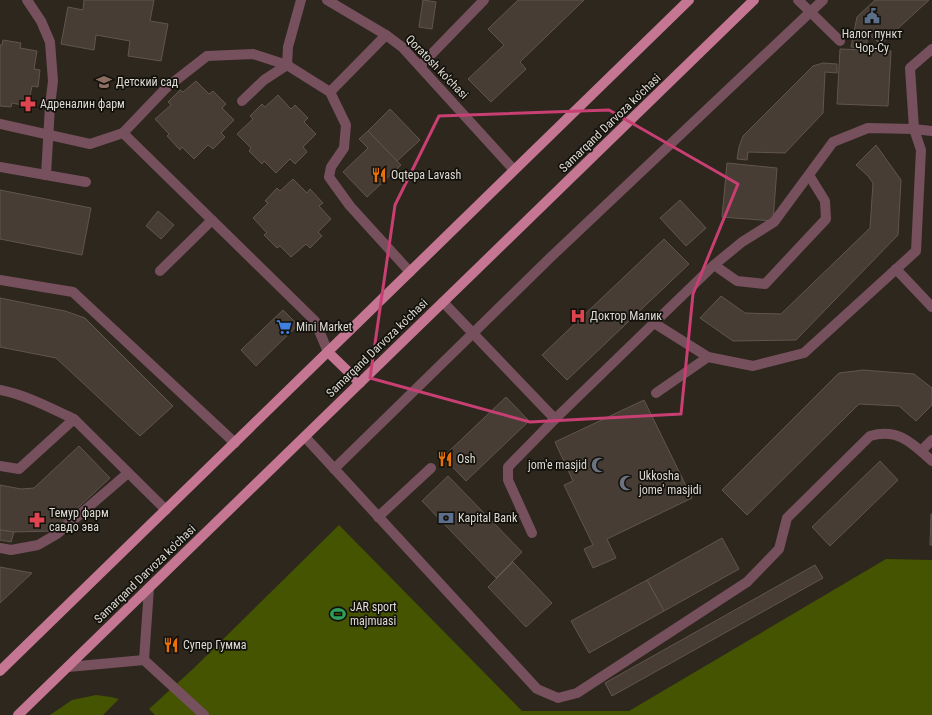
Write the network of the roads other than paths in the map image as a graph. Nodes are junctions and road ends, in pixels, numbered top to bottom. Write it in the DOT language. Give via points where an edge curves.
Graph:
graph roads {
  1 [pos="27,0"];
  2 [pos="301,0"];
  3 [pos="327,0"];
  4 [pos="484,0"];
  5 [pos="689,0"];
  6 [pos="754,0"];
  7 [pos="798,0"];
  8 [pos="823,0"];
  9 [pos="811,12"];
  10 [pos="386,35"];
  11 [pos="840,41"];
  12 [pos="932,49"];
  13 [pos="287,65"];
  14 [pos="420,66"];
  15 [pos="330,92"];
  16 [pos="242,101"];
  17 [pos="0,124"];
  18 [pos="914,129"];
  19 [pos="932,132"];
  20 [pos="123,133"];
  21 [pos="49,135"];
  22 [pos="0,167"];
  23 [pos="514,170"];
  24 [pos="46,175"];
  25 [pos="809,175"];
  26 [pos="86,182"];
  27 [pos="212,220"];
  28 [pos="714,264"];
  29 [pos="896,269"];
  30 [pos="160,270"];
  31 [pos="410,272"];
  32 [pos="0,280"];
  33 [pos="444,302"];
  34 [pos="932,308"];
  35 [pos="654,323"];
  36 [pos="474,333"];
  37 [pos="328,352"];
  38 [pos="708,357"];
  39 [pos="360,383"];
  40 [pos="0,390"];
  41 [pos="656,393"];
  42 [pos="74,419"];
  43 [pos="555,419"];
  44 [pos="305,437"];
  45 [pos="932,440"];
  46 [pos="235,443"];
  47 [pos="921,451"];
  48 [pos="932,460"];
  49 [pos="0,466"];
  50 [pos="334,468"];
  51 [pos="431,468"];
  52 [pos="128,473"];
  53 [pos="166,510"];
  54 [pos="378,517"];
  55 [pos="532,533"];
  56 [pos="0,548"];
  57 [pos="149,588"];
  58 [pos="144,660"];
  59 [pos="68,667"];
  60 [pos="0,671"];
  61 [pos="18,715"];
  62 [pos="204,715"];
  1 -- 21 [label="street" via="41,21 50,42 53,81"];
  2 -- 13 [label="street" via="288,48"];
  3 -- 10 [label="street, Qoratosh ko'chasi"];
  4 -- 14 [label="street"];
  5 -- 23 [label="main road"];
  6 -- 33 [label="main road, Samarqand Darvoza ko'chasi"];
  7 -- 9 [label="street"];
  8 -- 9 [label="street"];
  9 -- 11 [label="street"];
  9 -- 36 [label="street"];
  10 -- 14 [label="street, Qoratosh ko'chasi"];
  10 -- 15 [label="street"];
  12 -- 18 [label="street" via="910,68"];
  13 -- 15 [label="street"];
  13 -- 16 [label="street" via="264,80"];
  13 -- 20 [label="street" via="253,54 207,56 166,88"];
  14 -- 23 [label="street, Qoratosh ko'chasi"];
  15 -- 31 [label="street" via="346,124 344,148 331,167 329,176 350,206"];
  17 -- 21 [label="street"];
  18 -- 19 [label="street"];
  18 -- 25 [label="street" via="868,128 833,142"];
  18 -- 29 [label="street" via="921,150 916,251"];
  20 -- 21 [label="street" via="90,144"];
  20 -- 27 [label="street"];
  21 -- 24 [label="street"];
  22 -- 24 [label="street"];
  23 -- 31 [label="main road"];
  24 -- 26 [label="street"];
  25 -- 28 [label="street" via="774,222"];
  25 -- 28 [label="street" via="826,201 826,219 765,284 737,281"];
  27 -- 30 [label="street"];
  27 -- 37 [label="street" via="315,321"];
  28 -- 35 [label="street"];
  29 -- 34 [label="street"];
  29 -- 38 [label="street" via="804,353 752,366"];
  31 -- 37 [label="main road"];
  32 -- 46 [label="street" via="72,292"];
  33 -- 36 [label="street"];
  33 -- 39 [label="main road, Samarqand Darvoza ko'chasi"];
  35 -- 38 [label="street"];
  35 -- 43 [label="street"];
  36 -- 43 [label="street"];
  36 -- 50 [label="street"];
  37 -- 39 [label="main road"];
  37 -- 46 [label="main road"];
  38 -- 41 [label="street"];
  39 -- 44 [label="main road, Samarqand Darvoza ko'chasi"];
  40 -- 42 [label="street"];
  42 -- 49 [label="street" via="19,469"];
  42 -- 52 [label="street"];
  43 -- 55 [label="street" via="508,467 508,480"];
  44 -- 50 [label="street"];
  44 -- 57 [label="main road, Samarqand Darvoza ko'chasi"];
  45 -- 47 [label="street"];
  46 -- 53 [label="main road"];
  47 -- 48 [label="street"];
  47 -- 54 [label="street" via="905,438 880,433 870,436 787,518 779,549 747,582 577,693 558,698 537,689"];
  50 -- 54 [label="street"];
  51 -- 54 [label="street"];
  52 -- 53 [label="street"];
  52 -- 56 [label="street" via="57,534 38,545 11,550"];
  53 -- 60 [label="main road"];
  57 -- 58 [label="street"];
  57 -- 59 [label="main road, Samarqand Darvoza ko'chasi"];
  58 -- 59 [label="street"];
  58 -- 62 [label="street"];
  59 -- 61 [label="main road, Samarqand Darvoza ko'chasi"];
}
